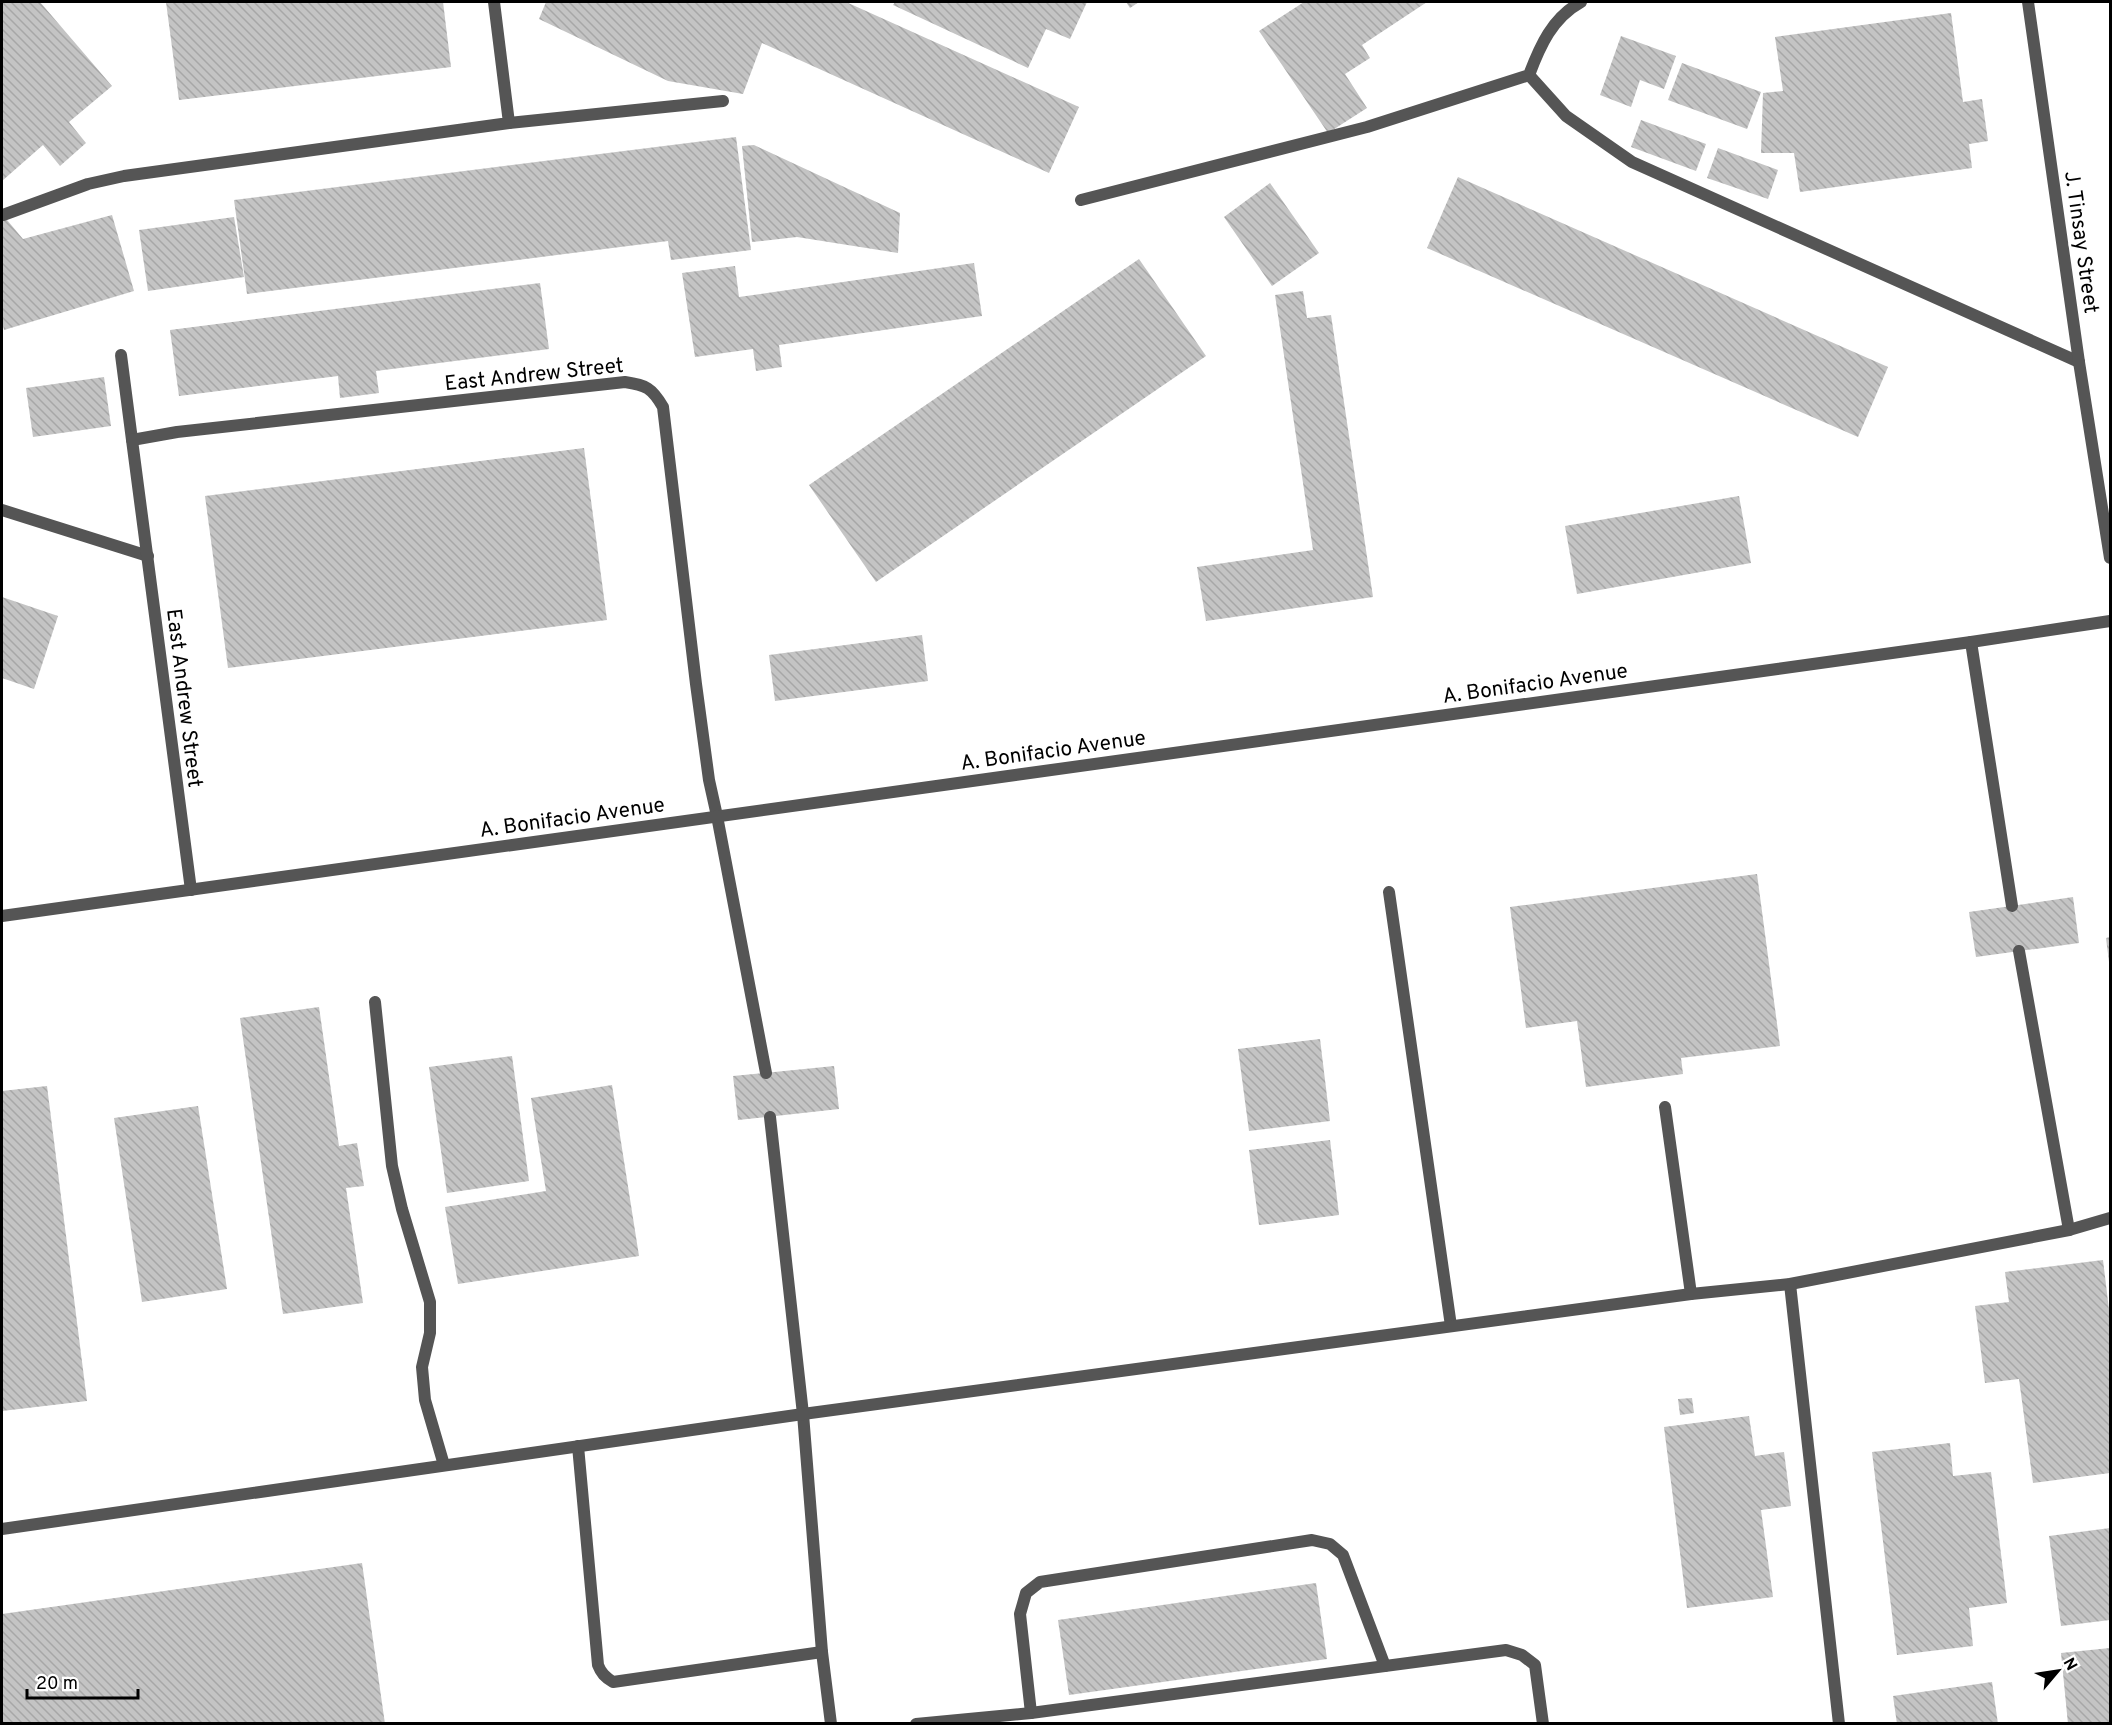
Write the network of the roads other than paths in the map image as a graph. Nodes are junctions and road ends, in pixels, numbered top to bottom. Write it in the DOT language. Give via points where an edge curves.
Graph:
graph roads {
  1 [pos="494,2"];
  2 [pos="1581,2"];
  3 [pos="2028,2"];
  4 [pos="1529,75"];
  5 [pos="723,101"];
  6 [pos="509,123"];
  7 [pos="1082,200"];
  8 [pos="3,215"];
  9 [pos="121,355"];
  10 [pos="2079,362"];
  11 [pos="132,440"];
  12 [pos="2,510"];
  13 [pos="148,556"];
  14 [pos="2110,558"];
  15 [pos="2110,621"];
  16 [pos="1971,642"];
  17 [pos="717,816"];
  18 [pos="191,890"];
  19 [pos="1389,892"];
  20 [pos="2012,906"];
  21 [pos="2,916"];
  22 [pos="2019,951"];
  23 [pos="375,1002"];
  24 [pos="766,1073"];
  25 [pos="1665,1107"];
  26 [pos="771,1117"];
  27 [pos="2110,1218"];
  28 [pos="2069,1230"];
  29 [pos="1790,1284"];
  30 [pos="1691,1294"];
  31 [pos="1451,1326"];
  32 [pos="803,1414"];
  33 [pos="579,1446"];
  34 [pos="444,1466"];
  35 [pos="2,1528"];
  36 [pos="822,1652"];
  37 [pos="1385,1666"];
  38 [pos="1031,1713"];
  39 [pos="831,1724"];
  40 [pos="916,1724"];
  41 [pos="1543,1724"];
  42 [pos="1839,1724"];
  1 -- 6 [label="street"];
  2 -- 4 [label="street" via="1569,8 1543,40"];
  3 -- 10 [label="street, J. Tinsay Street"];
  4 -- 7 [label="street" via="1367,127"];
  4 -- 10 [label="street" via="1566,116 1632,162"];
  5 -- 6 [label="street"];
  6 -- 8 [label="street" via="124,176 88,184"];
  9 -- 11 [label="street, East Andrew Street"];
  10 -- 14 [label="street, J. Tinsay Street"];
  11 -- 13 [label="street, East Andrew Street"];
  11 -- 17 [label="street, East Andrew Street" via="625,382 643,385 663,406 696,684"];
  12 -- 13 [label="street"];
  13 -- 18 [label="street, East Andrew Street"];
  15 -- 16 [label="street, A. Bonifacio Avenue"];
  16 -- 17 [label="street, A. Bonifacio Avenue"];
  16 -- 20 [label="street"];
  17 -- 18 [label="street, A. Bonifacio Avenue"];
  17 -- 24 [label="street, East Andrew Street"];
  18 -- 21 [label="street, A. Bonifacio Avenue"];
  19 -- 31 [label="street"];
  22 -- 28 [label="street"];
  23 -- 34 [label="street" via="392,1166 430,1302 430,1333 422,1367 425,1400"];
  25 -- 30 [label="street"];
  26 -- 32 [label="street"];
  27 -- 28 [label="street"];
  28 -- 29 [label="street"];
  29 -- 30 [label="street"];
  29 -- 42 [label="street"];
  30 -- 31 [label="street"];
  31 -- 32 [label="street"];
  32 -- 33 [label="street"];
  32 -- 36 [label="street"];
  33 -- 34 [label="street"];
  33 -- 36 [label="street" via="598,1665 606,1678 613,1682"];
  34 -- 35 [label="street"];
  36 -- 39 [label="street"];
  37 -- 38 [label="street"];
  37 -- 38 [label="street" via="1343,1555 1330,1544 1312,1540 1040,1582 1026,1593 1020,1614"];
  37 -- 41 [label="street" via="1506,1650 1522,1655 1535,1665"];
  38 -- 40 [label="street"];
}
